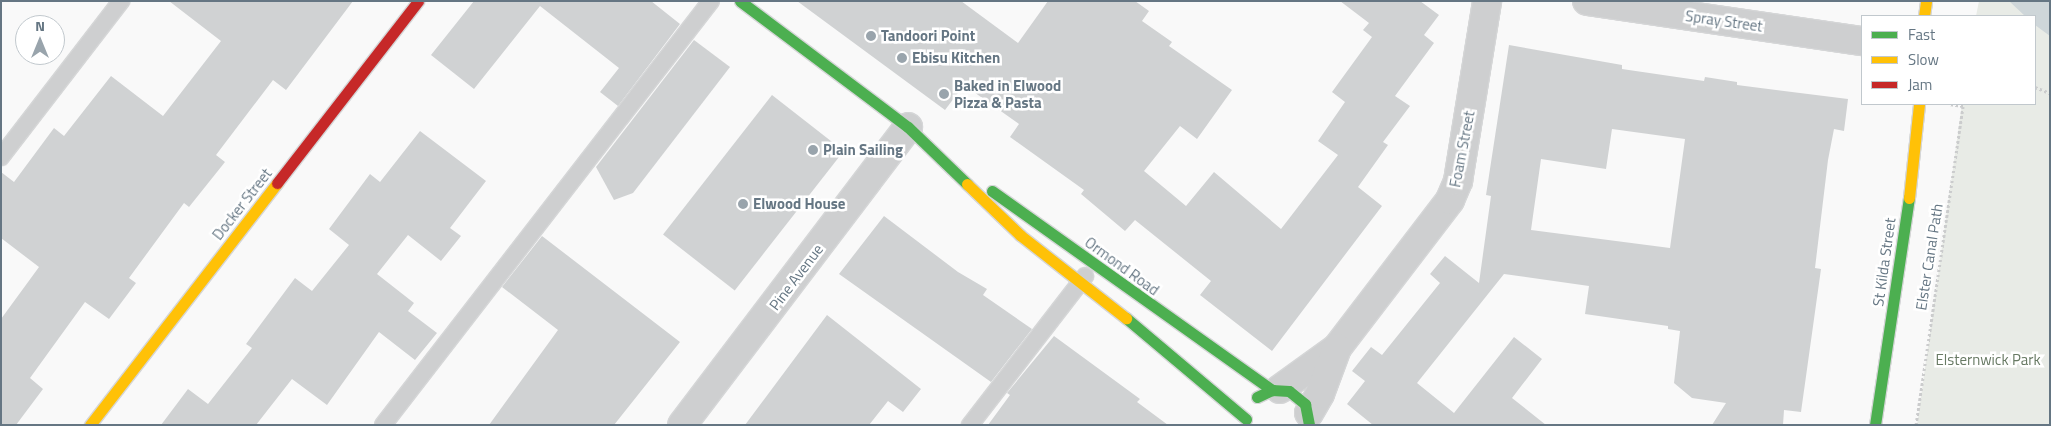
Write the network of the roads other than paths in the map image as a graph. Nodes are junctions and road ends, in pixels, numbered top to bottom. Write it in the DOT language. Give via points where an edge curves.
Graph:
graph roads {
  1 [pos="121,1"];
  2 [pos="418,1"];
  3 [pos="711,1"];
  4 [pos="740,1"];
  5 [pos="1487,1"];
  6 [pos="1587,1"];
  7 [pos="1926,1"];
  8 [pos="1924,15"];
  9 [pos="1861,41"];
  10 [pos="1919,105"];
  11 [pos="908,127"];
  12 [pos="1,156"];
  13 [pos="953,170"];
  14 [pos="1094,265"];
  15 [pos="1081,281"];
  16 [pos="1337,348"];
  17 [pos="1276,389"];
  18 [pos="1311,420"];
  19 [pos="1246,422"];
  20 [pos="90,425"];
  21 [pos="383,425"];
  22 [pos="682,425"];
  23 [pos="970,425"];
  24 [pos="1875,425"];
  1 -- 12 [label="lane"];
  2 -- 20 [label="street, Docker Street"];
  3 -- 21 [label="lane"];
  4 -- 11 [label="street, Ormond Road"];
  5 -- 16 [label="street, Foam Street" via="1457,188 1442,213"];
  6 -- 9 [label="street, Spray Street"];
  7 -- 8 [label="street"];
  10 -- 24 [label="street, St Kilda Street" via="1913,169"];
  11 -- 13 [label="street, Ormond Road"];
  11 -- 22 [label="street, Pine Avenue"];
  13 -- 14 [label="street, Ormond Road" via="1008,200"];
  13 -- 15 [label="street, Ormond Road" via="1020,235"];
  14 -- 15 [label="lane"];
  14 -- 17 [label="street, Ormond Road"];
  15 -- 19 [label="street, Ormond Road" via="1177,358"];
  15 -- 23 [label="lane"];
  16 -- 17 [label="street, Foam Street"];
  16 -- 18 [label="street, Foam Street"];
  17 -- 18 [label="street, Ormond Road" via="1298,396"];
  17 -- 19 [label="street" via="1254,400"];
}
